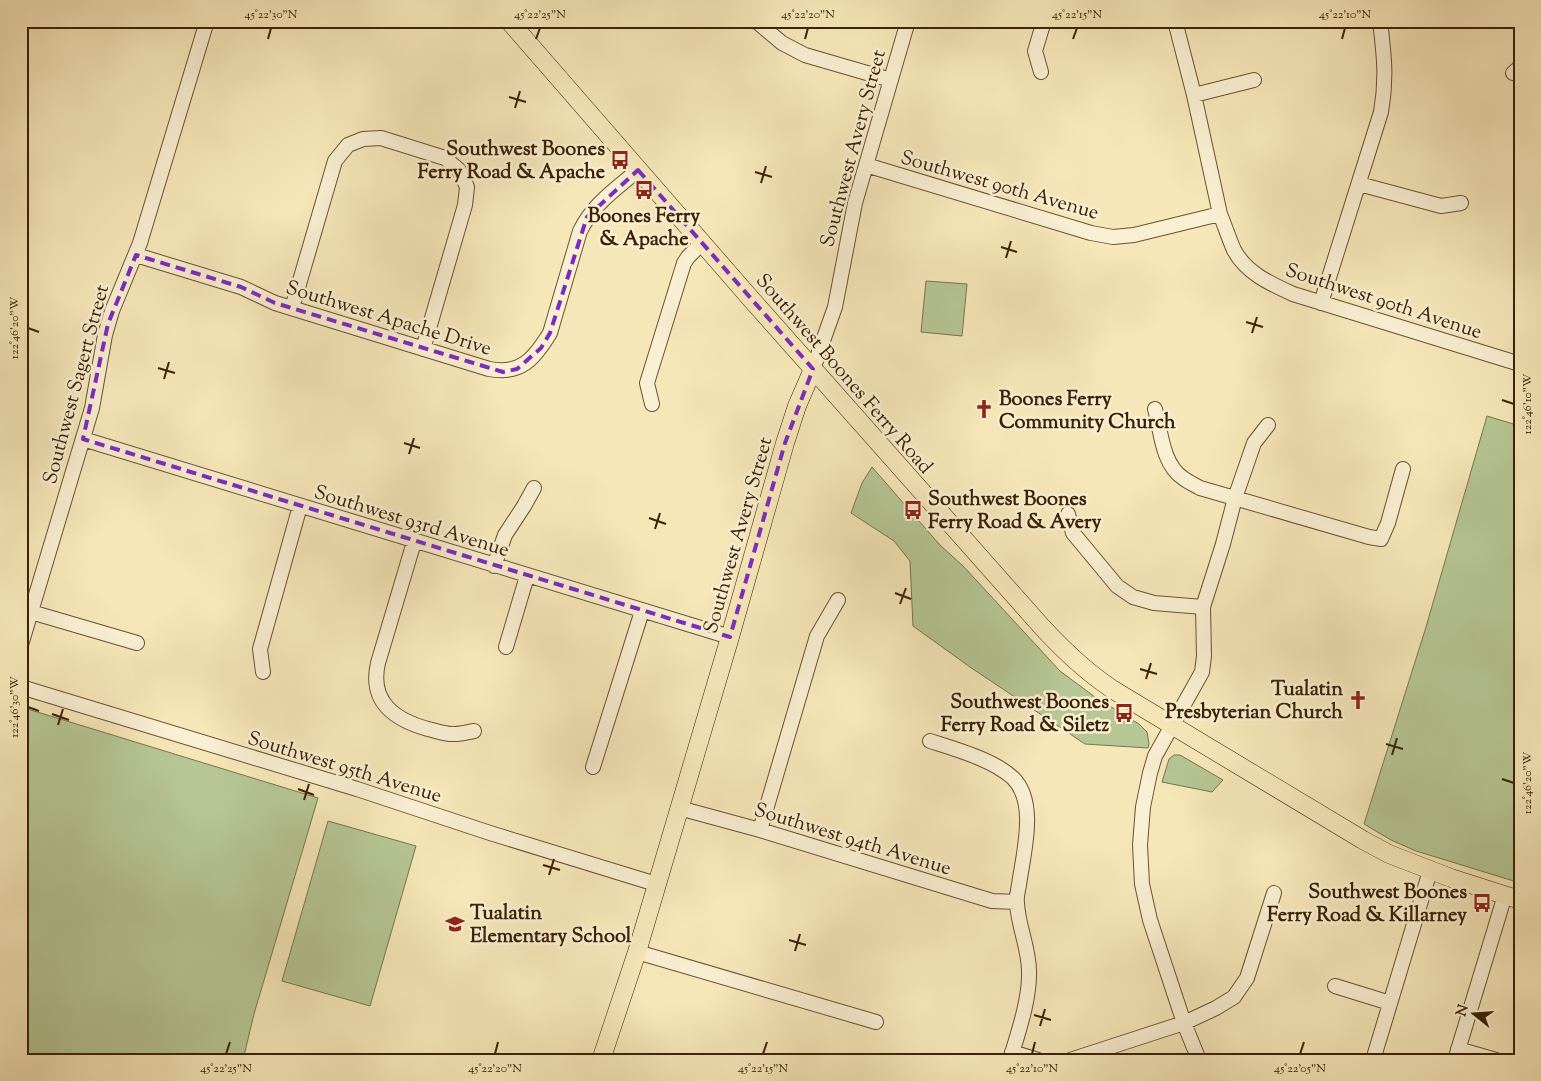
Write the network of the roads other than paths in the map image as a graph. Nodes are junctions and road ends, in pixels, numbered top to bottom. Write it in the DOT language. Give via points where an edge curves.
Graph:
graph roads {
  1 [pos="207,21"];
  2 [pos="508,21"];
  3 [pos="908,21"];
  4 [pos="1044,21"];
  5 [pos="1175,21"];
  6 [pos="1380,21"];
  7 [pos="762,24"];
  8 [pos="1041,72"];
  9 [pos="891,80"];
  10 [pos="1254,80"];
  11 [pos="1194,95"];
  12 [pos="866,165"];
  13 [pos="638,170"];
  14 [pos="1359,184"];
  15 [pos="1461,203"];
  16 [pos="1220,214"];
  17 [pos="702,243"];
  18 [pos="136,255"];
  19 [pos="1321,303"];
  20 [pos="292,308"];
  21 [pos="422,348"];
  22 [pos="1520,364"];
  23 [pos="813,369"];
  24 [pos="652,404"];
  25 [pos="1155,409"];
  26 [pos="1268,425"];
  27 [pos="83,439"];
  28 [pos="1403,469"];
  29 [pos="534,488"];
  30 [pos="1235,498"];
  31 [pos="300,506"];
  32 [pos="1068,514"];
  33 [pos="414,542"];
  34 [pos="494,566"];
  35 [pos="527,576"];
  36 [pos="838,600"];
  37 [pos="1203,606"];
  38 [pos="642,611"];
  39 [pos="31,612"];
  40 [pos="730,637"];
  41 [pos="137,643"];
  42 [pos="21,645"];
  43 [pos="506,647"];
  44 [pos="263,672"];
  45 [pos="21,687"];
  46 [pos="1172,724"];
  47 [pos="474,731"];
  48 [pos="930,741"];
  49 [pos="593,767"];
  50 [pos="679,808"];
  51 [pos="760,830"];
  52 [pos="1430,871"];
  53 [pos="656,884"];
  54 [pos="1274,892"];
  55 [pos="1512,897"];
  56 [pos="1016,902"];
  57 [pos="637,952"];
  58 [pos="1335,986"];
  59 [pos="1390,1003"];
  60 [pos="876,1022"];
  61 [pos="1184,1023"];
  62 [pos="1457,1054"];
  63 [pos="1011,1056"];
  64 [pos="601,1060"];
  65 [pos="1038,1060"];
  66 [pos="1070,1060"];
  67 [pos="1199,1060"];
  68 [pos="1373,1060"];
  69 [pos="1496,1060"];
  1 -- 18 [label="street, Southwest Sagert Street"];
  2 -- 13 [label="main road, Southwest Boones Ferry Road"];
  3 -- 9 [label="street, Southwest Avery Street"];
  4 -- 8 [label="street" via="1035,51"];
  5 -- 11 [label="street"];
  6 -- 14 [label="street" via="1385,86 1381,112"];
  7 -- 9 [label="street" via="782,43 805,55"];
  9 -- 12 [label="street, Southwest Avery Street"];
  10 -- 11 [label="street"];
  11 -- 16 [label="street"];
  12 -- 16 [label="street, Southwest 90th Avenue" via="1113,237"];
  12 -- 23 [label="street, Southwest Avery Street" via="851,220 835,307"];
  13 -- 17 [label="main road, Southwest Boones Ferry Road"];
  13 -- 21 [label="street, Southwest Apache Drive" via="595,206 587,217 550,333 529,362 503,372"];
  14 -- 15 [label="street" via="1441,206"];
  14 -- 19 [label="street"];
  16 -- 19 [label="street, Southwest 90th Avenue" via="1235,252 1248,268 1267,282"];
  17 -- 23 [label="main road, Southwest Boones Ferry Road"];
  17 -- 24 [label="street" via="688,257 681,273 647,384"];
  18 -- 20 [label="street, Southwest Apache Drive" via="242,287"];
  18 -- 27 [label="street, Southwest Sagert Street" via="108,324 96,391"];
  19 -- 22 [label="street, Southwest 90th Avenue"];
  20 -- 21 [label="street, Southwest Apache Drive"];
  20 -- 21 [label="street" via="335,161 348,145 363,139 381,138 445,158 459,170 467,187 465,204"];
  23 -- 40 [label="main road, Southwest Avery Street" via="785,443"];
  23 -- 46 [label="main road, Southwest Boones Ferry Road" via="1068,655 1105,685"];
  25 -- 30 [label="street" via="1170,465 1200,488"];
  26 -- 30 [label="street" via="1254,443"];
  27 -- 31 [label="street, Southwest 93rd Avenue"];
  27 -- 39 [label="street, Southwest Sagert Street"];
  28 -- 30 [label="street" via="1381,539"];
  29 -- 34 [label="street" via="505,535"];
  30 -- 37 [label="street"];
  31 -- 33 [label="street, Southwest 93rd Avenue"];
  31 -- 44 [label="street" via="260,649"];
  32 -- 37 [label="street" via="1073,533 1117,586 1133,597"];
  33 -- 34 [label="street, Southwest 93rd Avenue"];
  33 -- 47 [label="street" via="375,674 376,685 386,706 396,717 410,724 446,734"];
  34 -- 35 [label="street, Southwest 93rd Avenue"];
  35 -- 38 [label="street, Southwest 93rd Avenue"];
  35 -- 43 [label="street"];
  36 -- 51 [label="street" via="817,636"];
  37 -- 46 [label="street" via="1202,672"];
  38 -- 40 [label="street, Southwest 93rd Avenue"];
  38 -- 49 [label="street"];
  39 -- 41 [label="street"];
  39 -- 42 [label="street, Southwest Sagert Street"];
  40 -- 50 [label="main road, Southwest Avery Street"];
  45 -- 53 [label="street, Southwest 95th Avenue"];
  46 -- 52 [label="main road, Southwest Boones Ferry Road" via="1363,840"];
  46 -- 61 [label="street" via="1150,773 1140,845 1142,884 1150,920"];
  48 -- 56 [label="street" via="995,766 1014,779 1028,815"];
  50 -- 51 [label="street, Southwest 94th Avenue"];
  50 -- 53 [label="main road, Southwest Avery Street"];
  51 -- 56 [label="street, Southwest 94th Avenue" via="992,901"];
  52 -- 55 [label="main road, Southwest Boones Ferry Road"];
  52 -- 59 [label="street"];
  53 -- 57 [label="main road, Southwest Avery Street"];
  54 -- 61 [label="street" via="1247,978 1234,997"];
  55 -- 62 [label="street"];
  56 -- 63 [label="street" via="1029,971"];
  57 -- 60 [label="street"];
  57 -- 64 [label="main road, Southwest Avery Street"];
  58 -- 59 [label="street"];
  59 -- 68 [label="street"];
  61 -- 66 [label="street"];
  61 -- 67 [label="street"];
  62 -- 69 [label="street"];
  63 -- 65 [label="street"];
}
